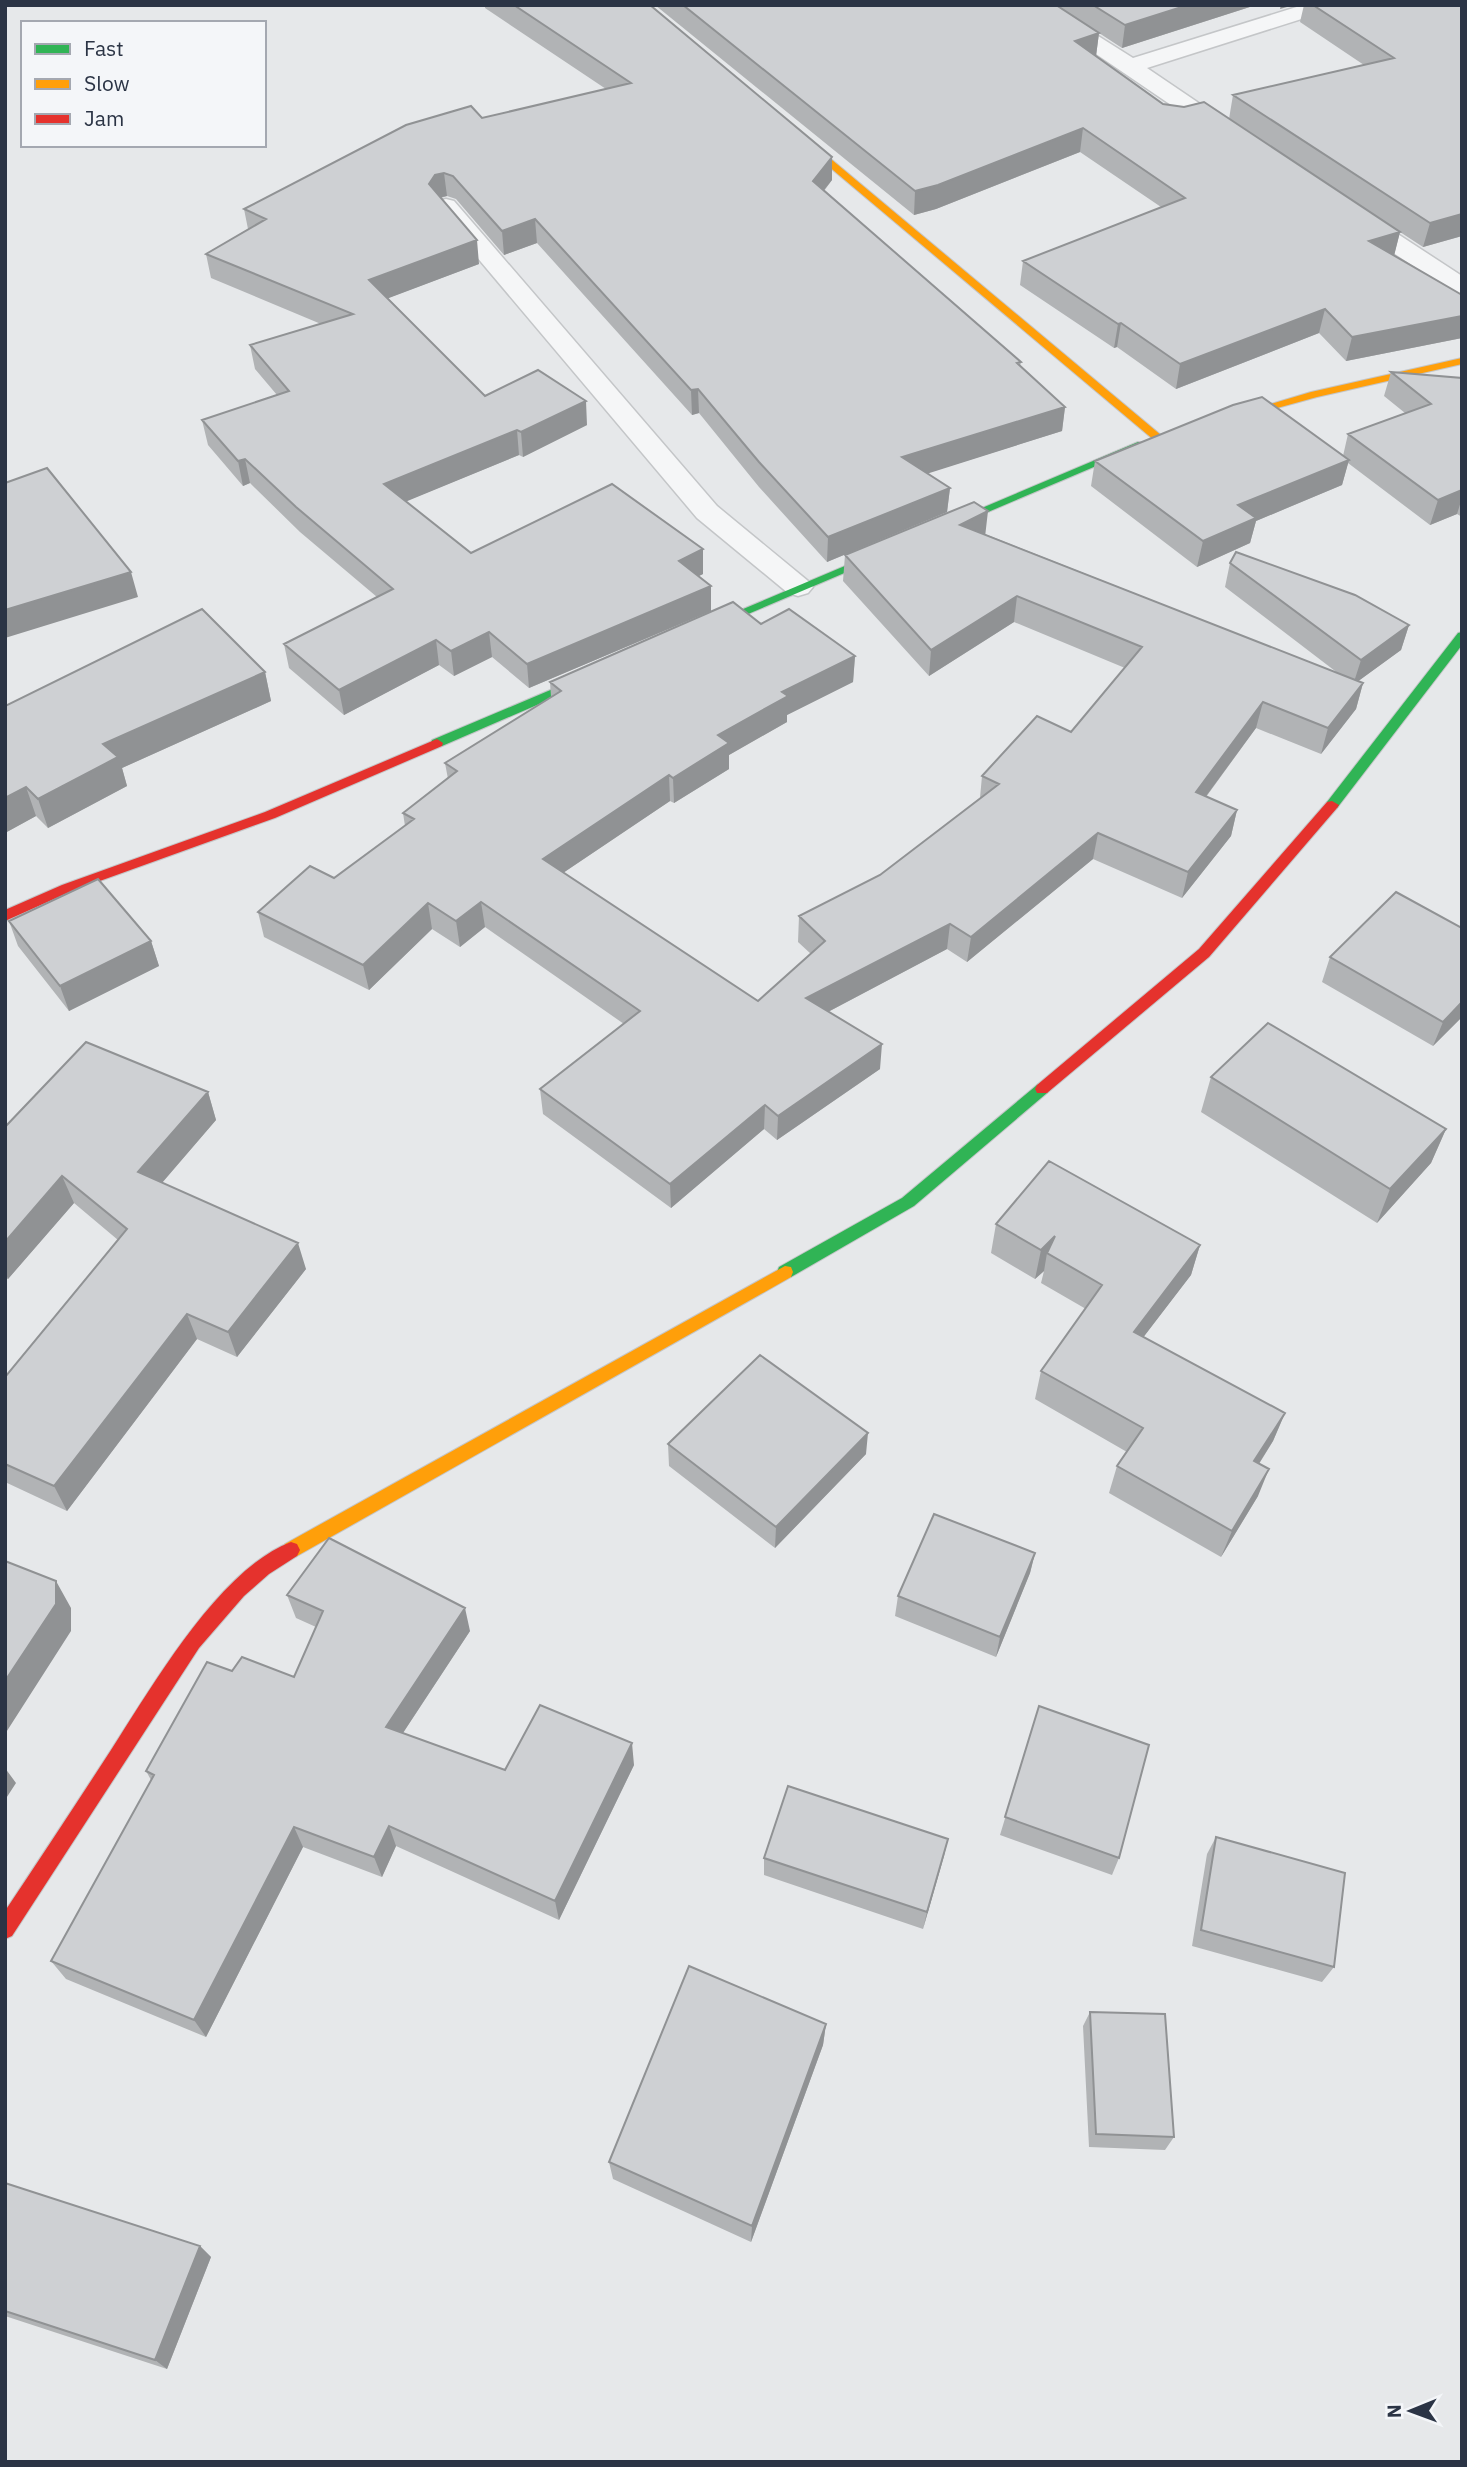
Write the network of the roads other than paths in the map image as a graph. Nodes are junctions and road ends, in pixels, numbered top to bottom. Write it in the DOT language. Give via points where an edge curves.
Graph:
graph roads {
  1 [pos="1034,5"];
  2 [pos="1326,5"];
  3 [pos="1129,66"];
  4 [pos="780,121"];
  5 [pos="1256,152"];
  6 [pos="1336,204"];
  7 [pos="446,206"];
  8 [pos="1462,287"];
  9 [pos="1462,361"];
  10 [pos="1210,423"];
  11 [pos="798,587"];
  12 [pos="685,636"];
  13 [pos="1462,636"];
  14 [pos="609,668"];
  15 [pos="5,916"];
  16 [pos="5,1929"];
  1 -- 3 [label="street"];
  2 -- 3 [label="street"];
  3 -- 5 [label="street"];
  4 -- 11 [label="street" via="1164,436"];
  6 -- 8 [label="street"];
  7 -- 11 [label="street" via="707,512"];
  9 -- 10 [label="street"];
  11 -- 12 [label="street"];
  13 -- 16 [label="street" via="1338,799 1203,953 908,1202 276,1558 226,1603 176,1665"];
  14 -- 15 [label="street" via="270,815 66,888"];
}
